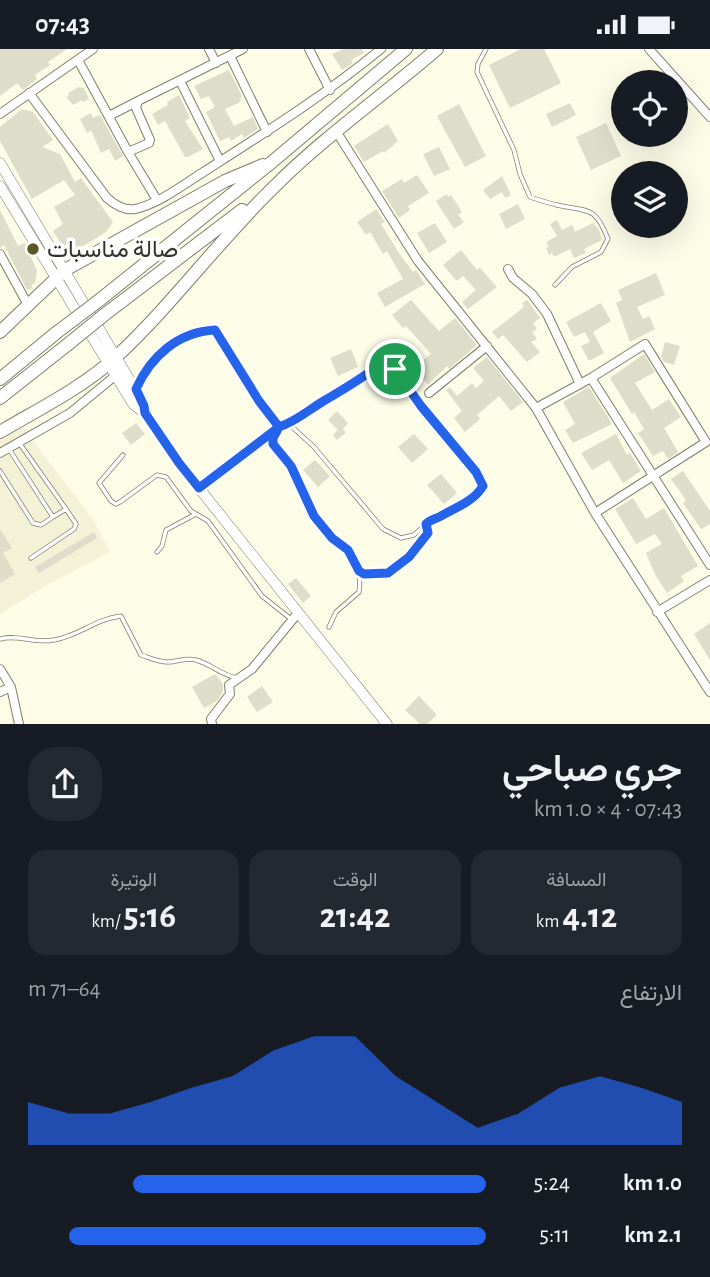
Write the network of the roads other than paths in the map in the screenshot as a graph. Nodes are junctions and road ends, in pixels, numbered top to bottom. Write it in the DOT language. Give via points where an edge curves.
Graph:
graph roads {
  1 [pos="93,49"];
  2 [pos="209,49"];
  3 [pos="243,49"];
  4 [pos="309,49"];
  5 [pos="380,49"];
  6 [pos="406,49"];
  7 [pos="437,49"];
  8 [pos="486,49"];
  9 [pos="649,49"];
  10 [pos="230,56"];
  11 [pos="78,60"];
  12 [pos="216,63"];
  13 [pos="180,81"];
  14 [pos="330,90"];
  15 [pos="29,93"];
  16 [pos="138,101"];
  17 [pos="0,114"];
  18 [pos="109,116"];
  19 [pos="710,117"];
  20 [pos="336,131"];
  21 [pos="267,132"];
  22 [pos="128,152"];
  23 [pos="220,161"];
  24 [pos="272,162"];
  25 [pos="0,163"];
  26 [pos="278,183"];
  27 [pos="0,186"];
  28 [pos="157,200"];
  29 [pos="0,254"];
  30 [pos="509,269"];
  31 [pos="60,274"];
  32 [pos="555,285"];
  33 [pos="28,305"];
  34 [pos="0,332"];
  35 [pos="487,346"];
  36 [pos="112,360"];
  37 [pos="115,376"];
  38 [pos="591,378"];
  39 [pos="0,379"];
  40 [pos="580,384"];
  41 [pos="136,389"];
  42 [pos="429,393"];
  43 [pos="0,398"];
  44 [pos="536,408"];
  45 [pos="145,413"];
  46 [pos="290,425"];
  47 [pos="279,427"];
  48 [pos="0,432"];
  49 [pos="19,443"];
  50 [pos="4,451"];
  51 [pos="123,455"];
  52 [pos="0,471"];
  53 [pos="653,477"];
  54 [pos="199,488"];
  55 [pos="66,509"];
  56 [pos="595,513"];
  57 [pos="196,514"];
  58 [pos="53,517"];
  59 [pos="426,524"];
  60 [pos="157,552"];
  61 [pos="31,558"];
  62 [pos="710,565"];
  63 [pos="359,571"];
  64 [pos="710,580"];
  65 [pos="657,612"];
  66 [pos="295,616"];
  67 [pos="329,627"];
  68 [pos="0,639"];
  69 [pos="0,669"];
  70 [pos="239,679"];
  71 [pos="11,687"];
  72 [pos="0,692"];
  73 [pos="710,692"];
  74 [pos="19,724"];
  75 [pos="212,724"];
  76 [pos="387,724"];
  1 -- 11 [label="street"];
  2 -- 12 [label="street"];
  3 -- 10 [label="street"];
  4 -- 14 [label="street"];
  5 -- 14 [label="street"];
  6 -- 24 [label="highway"];
  7 -- 20 [label="highway"];
  8 -- 32 [label="lane" via="477,72 514,150 530,197 589,209 601,221 608,239 601,252 572,267"];
  9 -- 19 [label="street"];
  10 -- 12 [label="street"];
  10 -- 21 [label="street"];
  11 -- 15 [label="street"];
  11 -- 18 [label="street"];
  12 -- 13 [label="street"];
  13 -- 16 [label="street"];
  13 -- 23 [label="street"];
  14 -- 21 [label="street"];
  15 -- 17 [label="street"];
  15 -- 28 [label="street" via="107,198 132,210"];
  16 -- 18 [label="street"];
  16 -- 22 [label="street" via="136,108 150,140"];
  18 -- 22 [label="street"];
  20 -- 26 [label="highway"];
  20 -- 35 [label="street" via="418,261"];
  21 -- 23 [label="street"];
  22 -- 28 [label="street"];
  23 -- 28 [label="street"];
  24 -- 31 [label="highway" via="225,181"];
  24 -- 39 [label="highway, bridge"];
  25 -- 31 [label="street"];
  26 -- 36 [label="highway"];
  26 -- 43 [label="highway, bridge"];
  27 -- 31 [label="street"];
  29 -- 33 [label="street"];
  30 -- 40 [label="street" via="547,314"];
  31 -- 33 [label="highway"];
  31 -- 36 [label="street"];
  33 -- 34 [label="highway"];
  35 -- 42 [label="street"];
  35 -- 44 [label="street"];
  36 -- 37 [label="street"];
  36 -- 41 [label="street"];
  36 -- 48 [label="highway"];
  37 -- 45 [label="street" via="133,404"];
  37 -- 49 [label="street" via="70,414"];
  38 -- 40 [label="street"];
  38 -- 53 [label="street"];
  38 -- 53 [label="street" via="645,344 706,442"];
  40 -- 44 [label="street"];
  41 -- 45 [label="street"];
  41 -- 47 [label="lane" via="174,341 215,330"];
  44 -- 56 [label="street"];
  45 -- 54 [label="street"];
  46 -- 47 [label="lane"];
  46 -- 59 [label="lane" via="383,529 408,537"];
  46 -- 59 [label="lane" via="383,362 395,369 483,486 476,497"];
  47 -- 54 [label="lane"];
  47 -- 63 [label="lane" via="273,444 291,466 314,516 348,550"];
  49 -- 50 [label="street"];
  49 -- 55 [label="lane"];
  50 -- 58 [label="lane"];
  51 -- 57 [label="lane" via="99,483 111,501 120,502 150,478 161,475"];
  52 -- 58 [label="lane" via="33,523 41,525"];
  53 -- 56 [label="street"];
  53 -- 62 [label="street"];
  54 -- 66 [label="street"];
  55 -- 58 [label="lane"];
  55 -- 61 [label="lane" via="76,524 74,529"];
  56 -- 65 [label="street"];
  57 -- 60 [label="lane" via="166,530"];
  57 -- 66 [label="lane" via="208,521 262,596"];
  59 -- 63 [label="lane" via="428,533 396,569 388,573"];
  63 -- 67 [label="lane" via="359,592 336,612"];
  64 -- 65 [label="street"];
  65 -- 73 [label="street"];
  66 -- 70 [label="street" via="253,669"];
  66 -- 76 [label="street"];
  68 -- 70 [label="lane" via="12,635 53,641 96,621 121,616 141,655 156,661 196,660"];
  69 -- 71 [label="street"];
  70 -- 75 [label="street" via="229,685 230,694"];
  71 -- 72 [label="street"];
  71 -- 74 [label="street"];
}
